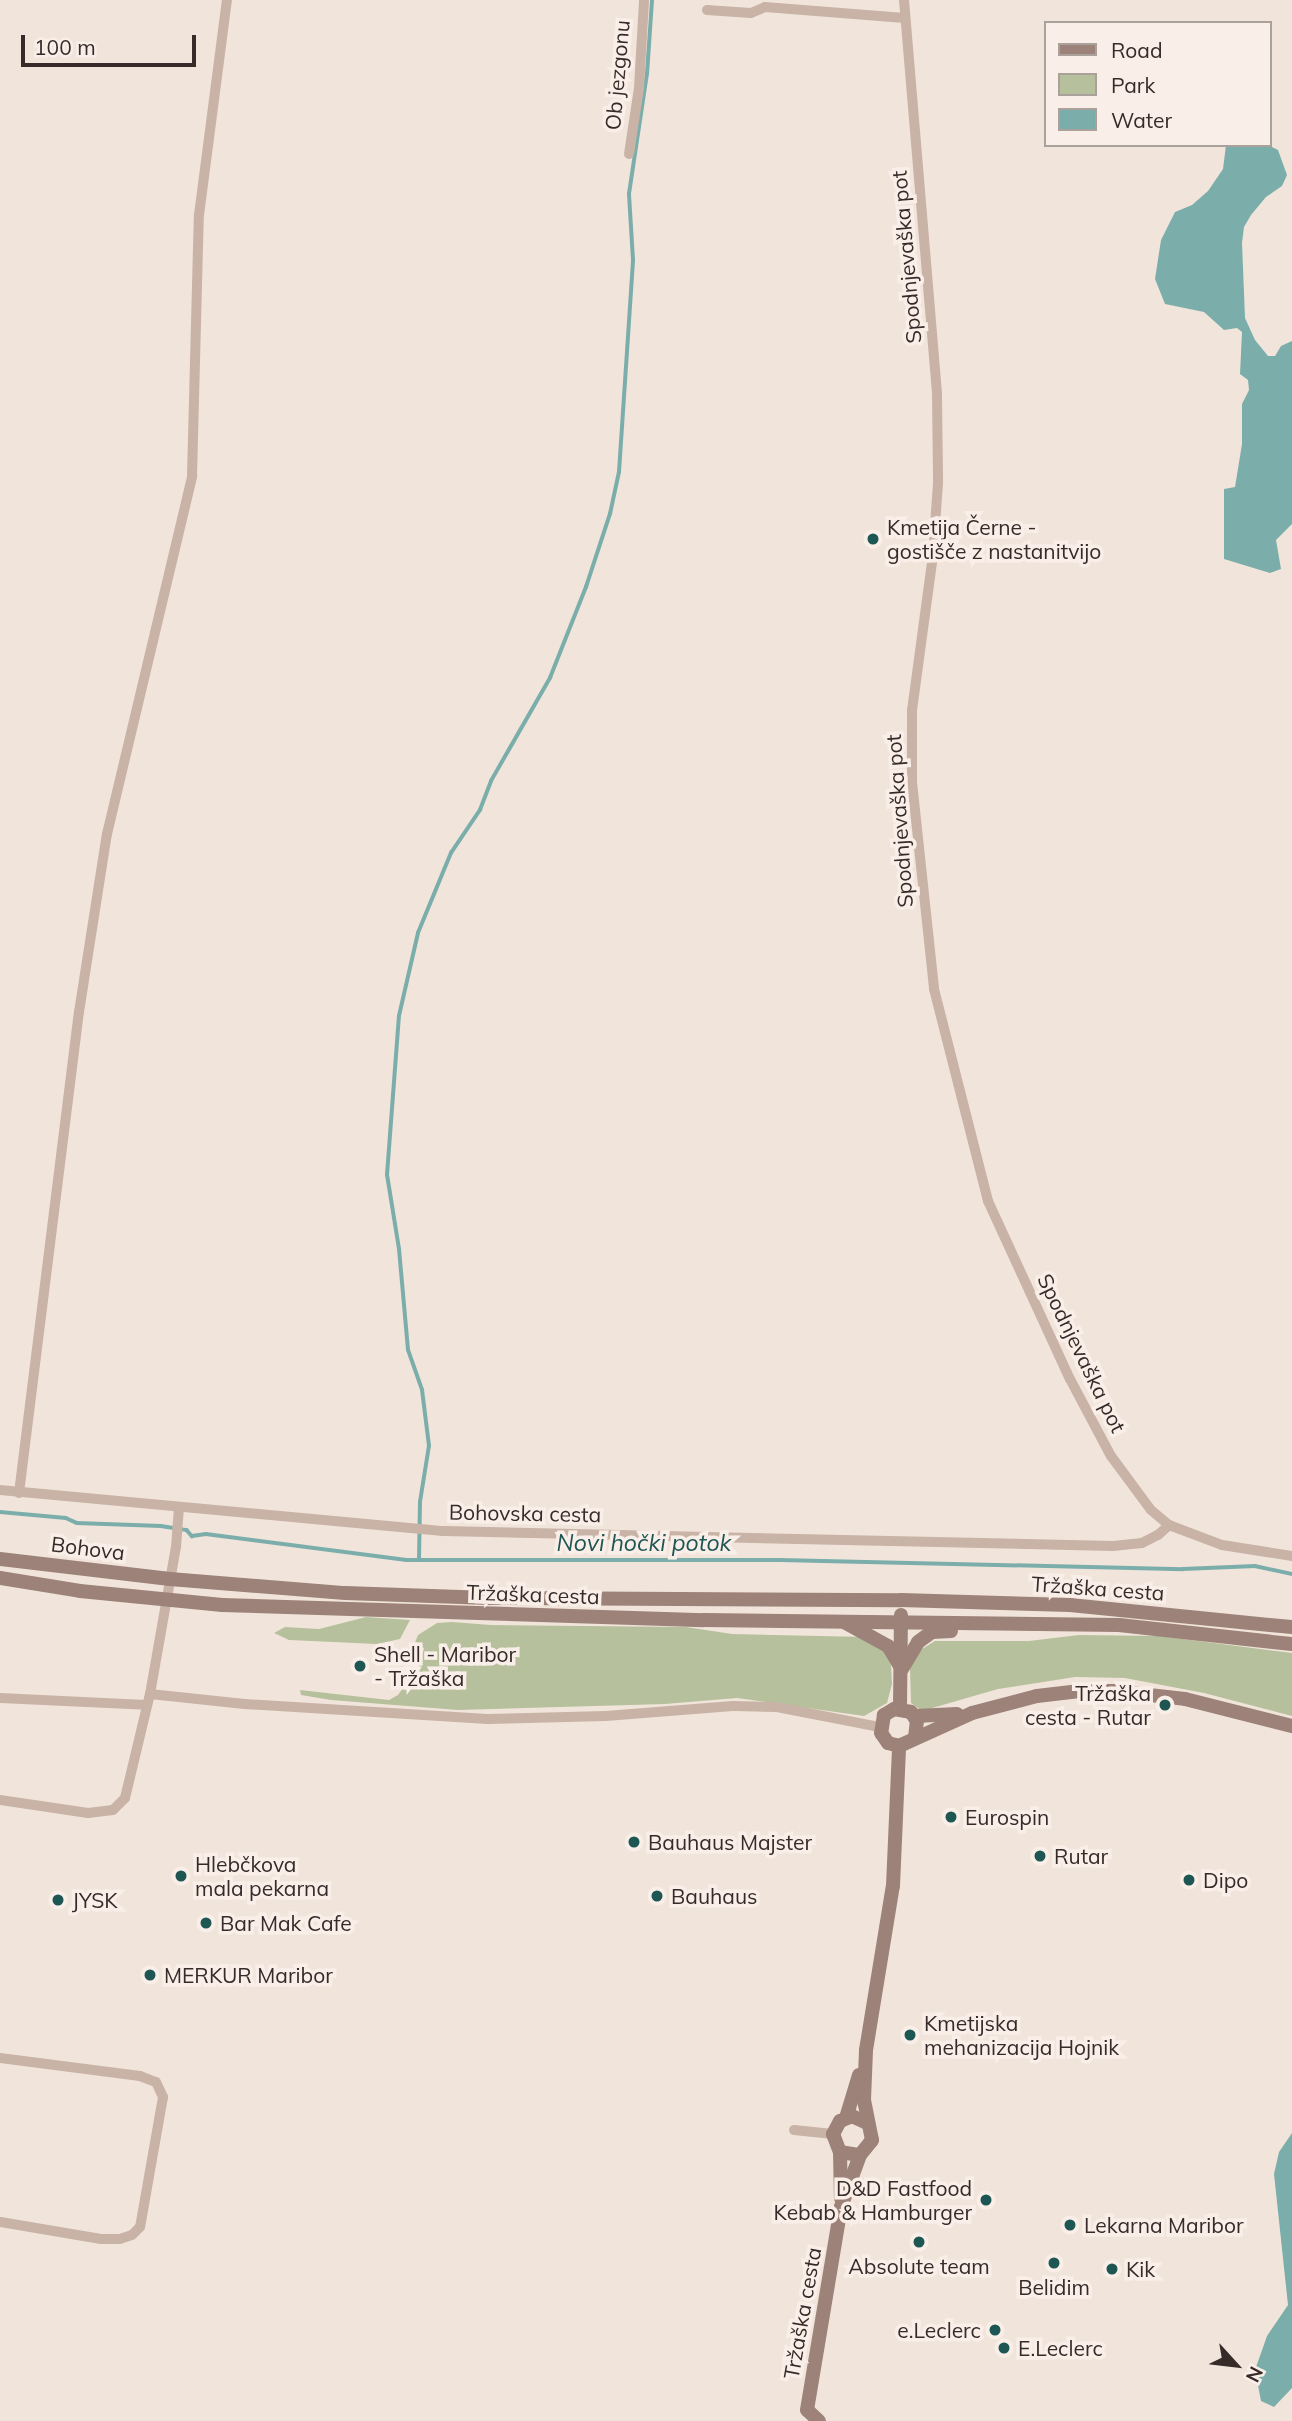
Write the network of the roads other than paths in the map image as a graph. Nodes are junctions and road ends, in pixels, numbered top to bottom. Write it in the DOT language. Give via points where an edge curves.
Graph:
graph roads {
  1 [pos="227,0"];
  2 [pos="644,0"];
  3 [pos="904,0"];
  4 [pos="706,10"];
  5 [pos="905,18"];
  6 [pos="629,154"];
  7 [pos="0,1490"];
  8 [pos="19,1493"];
  9 [pos="179,1511"];
  10 [pos="1168,1525"];
  11 [pos="1292,1556"];
  12 [pos="0,1559"];
  13 [pos="0,1578"];
  14 [pos="170,1579"];
  15 [pos="165,1600"];
  16 [pos="901,1600"];
  17 [pos="844,1622"];
  18 [pos="901,1622"];
  19 [pos="994,1623"];
  20 [pos="1292,1626"];
  21 [pos="1292,1644"];
  22 [pos="901,1670"];
  23 [pos="150,1694"];
  24 [pos="0,1698"];
  25 [pos="146,1705"];
  26 [pos="900,1708"];
  27 [pos="972,1713"];
  28 [pos="915,1716"];
  29 [pos="1292,1726"];
  30 [pos="880,1727"];
  31 [pos="915,1737"];
  32 [pos="899,1746"];
  33 [pos="0,1800"];
  34 [pos="866,2050"];
  35 [pos="0,2057"];
  36 [pos="846,2118"];
  37 [pos="867,2123"];
  38 [pos="794,2130"];
  39 [pos="833,2134"];
  40 [pos="840,2152"];
  41 [pos="860,2155"];
  42 [pos="841,2207"];
  43 [pos="0,2222"];
  44 [pos="819,2421"];
  1 -- 8 [label="street" via="199,215 192,476 107,834 79,1012"];
  2 -- 6 [label="street, Ob jezgonu" via="639,88"];
  3 -- 5 [label="street, Spodnjevaška pot"];
  4 -- 5 [label="street" via="751,13 765,7"];
  5 -- 10 [label="street, Spodnjevaška pot" via="937,394 933,555 912,710 912,782 934,989 988,1201 1111,1456 1151,1510"];
  7 -- 8 [label="street, Bohovska cesta"];
  8 -- 9 [label="street, Bohovska cesta"];
  9 -- 10 [label="street, Bohovska cesta" via="428,1530 1113,1546 1142,1543"];
  9 -- 14 [label="street"];
  10 -- 11 [label="street" via="1222,1545"];
  12 -- 14 [label="main road, Bohova"];
  13 -- 15 [label="main road, Bohova"];
  14 -- 15 [label="street"];
  14 -- 16 [label="main road, Tržaška cesta" via="345,1593 489,1598"];
  15 -- 17 [label="main road, Tržaška cesta" via="491,1615"];
  15 -- 23 [label="street"];
  16 -- 18 [label="main road"];
  16 -- 20 [label="main road, Tržaška cesta" via="1070,1605"];
  17 -- 18 [label="main road, Tržaška cesta"];
  17 -- 22 [label="main road" via="888,1646"];
  18 -- 19 [label="main road, Tržaška cesta"];
  18 -- 22 [label="main road"];
  19 -- 21 [label="main road, Tržaška cesta" via="1119,1625"];
  19 -- 22 [label="main road" via="974,1631 932,1632 918,1642"];
  22 -- 26 [label="main road"];
  23 -- 25 [label="street"];
  23 -- 30 [label="street" via="488,1719 777,1707"];
  24 -- 25 [label="street"];
  25 -- 33 [label="street" via="125,1798 113,1810 89,1813"];
  26 -- 28 [label="main road"];
  26 -- 30 [label="main road" via="884,1716"];
  27 -- 28 [label="main road"];
  27 -- 29 [label="main road" via="1037,1696 1114,1690 1185,1699"];
  27 -- 31 [label="main road"];
  28 -- 31 [label="main road"];
  30 -- 32 [label="main road" via="884,1738"];
  31 -- 32 [label="main road"];
  32 -- 34 [label="main road" via="893,1886"];
  34 -- 36 [label="main road"];
  34 -- 37 [label="main road"];
  35 -- 43 [label="street" via="140,2076 156,2082 163,2097 140,2227 132,2235 101,2239"];
  36 -- 37 [label="main road" via="858,2117"];
  36 -- 39 [label="main road"];
  37 -- 41 [label="main road" via="872,2140"];
  38 -- 39 [label="street"];
  39 -- 40 [label="main road"];
  40 -- 41 [label="main road"];
  40 -- 42 [label="main road"];
  41 -- 42 [label="main road"];
  42 -- 44 [label="main road, Tržaška cesta" via="807,2410"];
}
